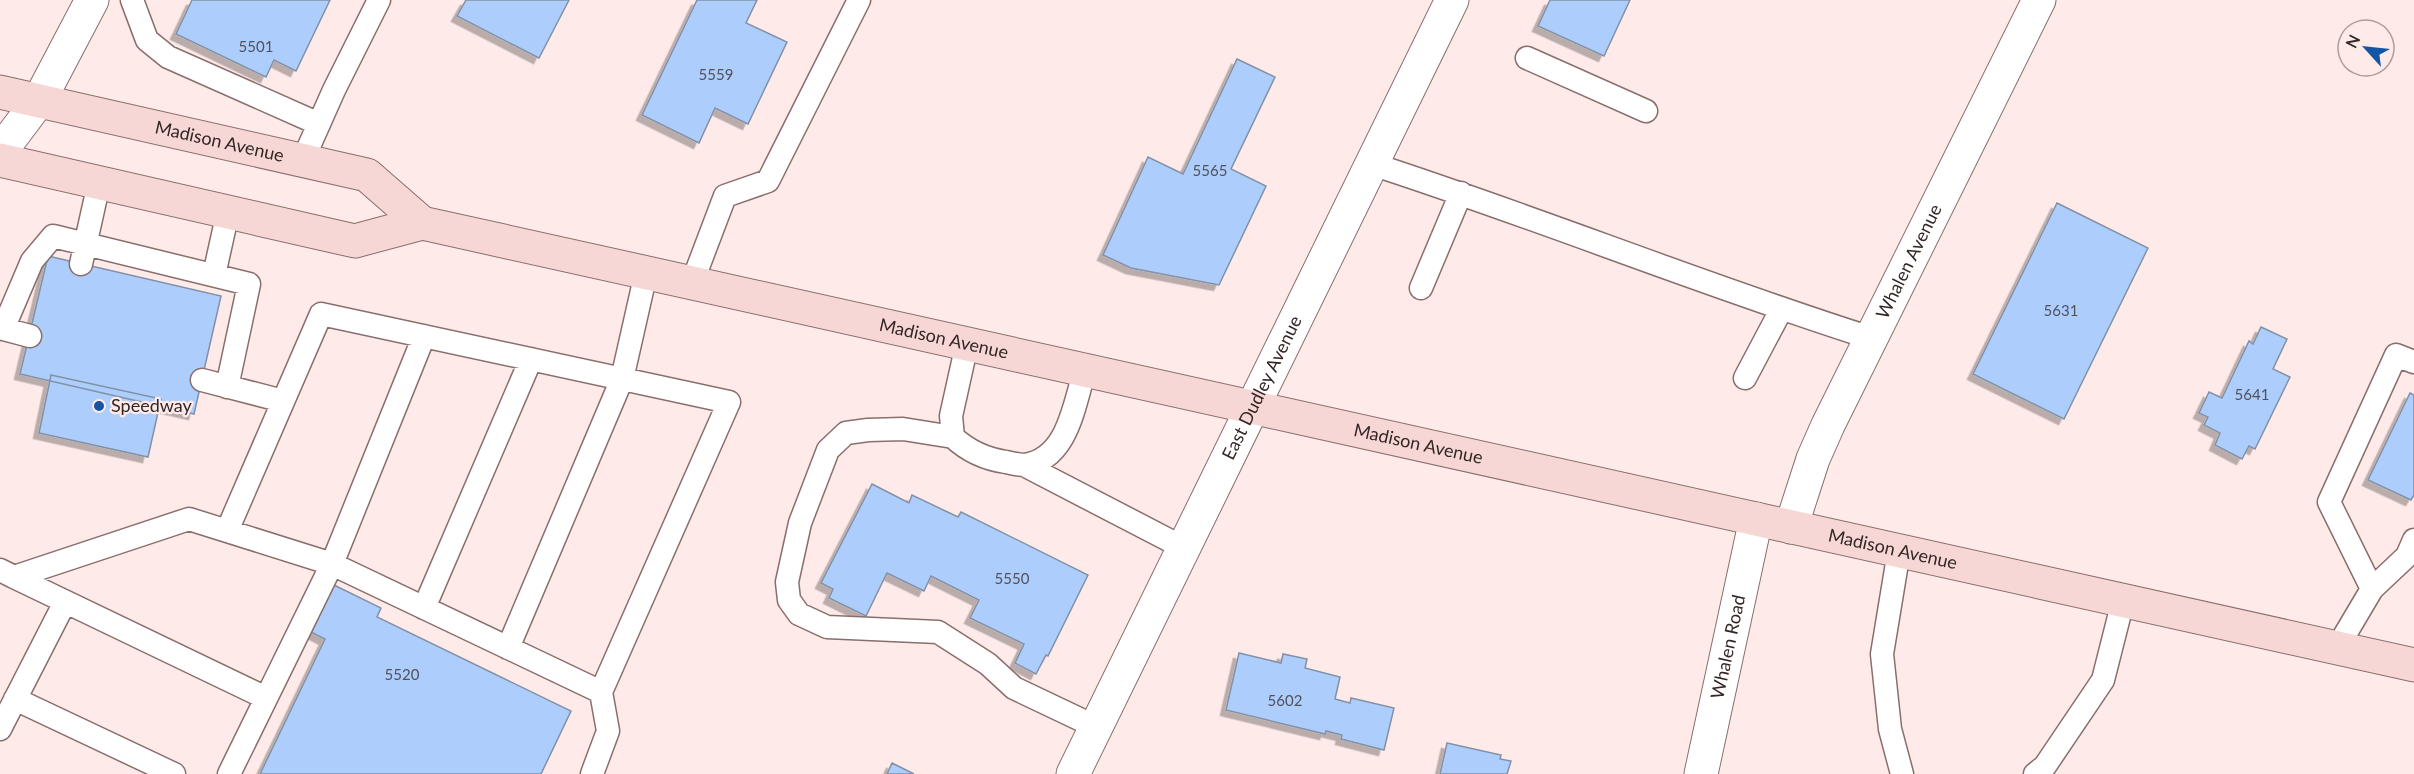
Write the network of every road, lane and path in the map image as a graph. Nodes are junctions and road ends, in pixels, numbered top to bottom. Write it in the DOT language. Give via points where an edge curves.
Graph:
graph roads {
  1 [pos="92,0"];
  2 [pos="132,0"];
  3 [pos="379,0"];
  4 [pos="859,0"];
  5 [pos="1452,0"];
  6 [pos="2039,0"];
  7 [pos="1527,58"];
  8 [pos="0,92"];
  9 [pos="40,99"];
  10 [pos="1646,111"];
  11 [pos="319,124"];
  12 [pos="0,152"];
  13 [pos="0,160"];
  14 [pos="302,162"];
  15 [pos="1372,164"];
  16 [pos="99,183"];
  17 [pos="1461,193"];
  18 [pos="228,212"];
  19 [pos="422,223"];
  20 [pos="84,254"];
  21 [pos="646,273"];
  22 [pos="214,275"];
  23 [pos="692,283"];
  24 [pos="1421,288"];
  25 [pos="1781,310"];
  26 [pos="1,328"];
  27 [pos="30,336"];
  28 [pos="424,336"];
  29 [pos="1871,338"];
  30 [pos="967,344"];
  31 [pos="531,359"];
  32 [pos="2414,362"];
  33 [pos="1085,370"];
  34 [pos="1745,378"];
  35 [pos="622,379"];
  36 [pos="202,380"];
  37 [pos="227,387"];
  38 [pos="283,401"];
  39 [pos="1253,407"];
  40 [pos="953,437"];
  41 [pos="1024,465"];
  42 [pos="1756,519"];
  43 [pos="1791,527"];
  44 [pos="227,531"];
  45 [pos="2414,540"];
  46 [pos="1184,548"];
  47 [pos="1899,551"];
  48 [pos="332,564"];
  49 [pos="7,574"];
  50 [pos="2372,589"];
  51 [pos="2123,601"];
  52 [pos="65,602"];
  53 [pos="424,608"];
  54 [pos="508,648"];
  55 [pos="2337,648"];
  56 [pos="2414,665"];
  57 [pos="601,692"];
  58 [pos="266,698"];
  59 [pos="15,699"];
  60 [pos="1096,728"];
  61 [pos="0,729"];
  62 [pos="174,774"];
  63 [pos="229,774"];
  64 [pos="592,774"];
  65 [pos="1073,774"];
  66 [pos="1701,774"];
  67 [pos="1902,774"];
  68 [pos="2035,774"];
  1 -- 9 [label="street"];
  2 -- 11 [label="lane" via="147,40 168,57"];
  3 -- 11 [label="lane"];
  4 -- 23 [label="lane" via="768,181 725,196"];
  5 -- 15 [label="street, East Dudley Avenue"];
  6 -- 29 [label="street, Whalen Avenue"];
  7 -- 10 [label="lane"];
  8 -- 9 [label="main road, Madison Avenue"];
  9 -- 12 [label="street"];
  9 -- 14 [label="main road, Madison Avenue"];
  11 -- 14 [label="lane"];
  13 -- 16 [label="main road, Madison Avenue"];
  14 -- 19 [label="main road, Madison Avenue" via="367,176"];
  15 -- 17 [label="lane"];
  15 -- 39 [label="street, East Dudley Avenue"];
  16 -- 18 [label="main road, Madison Avenue"];
  16 -- 20 [label="lane"];
  17 -- 24 [label="lane"];
  17 -- 25 [label="lane"];
  18 -- 19 [label="main road, Madison Avenue" via="355,241"];
  18 -- 22 [label="lane"];
  19 -- 21 [label="main road, Madison Avenue"];
  20 -- 22 [label="lane" via="159,272"];
  20 -- 26 [label="lane" via="53,236 32,261"];
  21 -- 23 [label="main road, Madison Avenue"];
  21 -- 35 [label="lane"];
  22 -- 37 [label="lane" via="249,284"];
  23 -- 30 [label="main road, Madison Avenue"];
  25 -- 29 [label="lane"];
  25 -- 34 [label="lane"];
  26 -- 27 [label="lane"];
  28 -- 31 [label="lane"];
  28 -- 38 [label="lane" via="321,314"];
  28 -- 48 [label="lane"];
  29 -- 43 [label="street, Whalen Avenue" via="1820,441"];
  30 -- 33 [label="main road, Madison Avenue"];
  30 -- 40 [label="lane" via="951,416"];
  31 -- 35 [label="lane"];
  31 -- 53 [label="lane"];
  32 -- 50 [label="lane" via="2396,355 2329,502"];
  33 -- 39 [label="main road, Madison Avenue"];
  33 -- 41 [label="lane" via="1065,435 1048,456"];
  35 -- 54 [label="lane"];
  35 -- 57 [label="lane" via="729,402"];
  36 -- 37 [label="lane"];
  37 -- 38 [label="lane"];
  38 -- 44 [label="lane"];
  39 -- 42 [label="main road, Madison Avenue"];
  39 -- 46 [label="street, East Dudley Avenue"];
  40 -- 41 [label="lane" via="968,451"];
  40 -- 60 [label="lane" via="903,429 868,430 846,433 828,450 800,522 787,582 789,600 799,614 827,627 938,632 988,664 1014,688"];
  41 -- 46 [label="lane"];
  42 -- 43 [label="main road, Madison Avenue"];
  42 -- 66 [label="street, Whalen Road"];
  43 -- 47 [label="main road, Madison Avenue"];
  44 -- 48 [label="lane"];
  44 -- 49 [label="lane" via="189,519"];
  45 -- 50 [label="lane" via="2407,556"];
  46 -- 60 [label="street, East Dudley Avenue"];
  47 -- 51 [label="main road, Madison Avenue"];
  47 -- 67 [label="lane" via="1882,654 1890,729"];
  48 -- 53 [label="lane"];
  48 -- 58 [label="lane"];
  49 -- 52 [label="lane"];
  50 -- 55 [label="lane"];
  51 -- 55 [label="main road, Madison Avenue"];
  51 -- 68 [label="lane" via="2103,680 2045,766"];
  52 -- 58 [label="lane"];
  52 -- 59 [label="lane"];
  53 -- 54 [label="lane"];
  54 -- 57 [label="lane"];
  55 -- 56 [label="main road, Madison Avenue"];
  57 -- 64 [label="lane" via="608,730"];
  58 -- 63 [label="lane"];
  59 -- 61 [label="lane"];
  59 -- 62 [label="lane"];
  60 -- 65 [label="street, East Dudley Avenue"];
}
